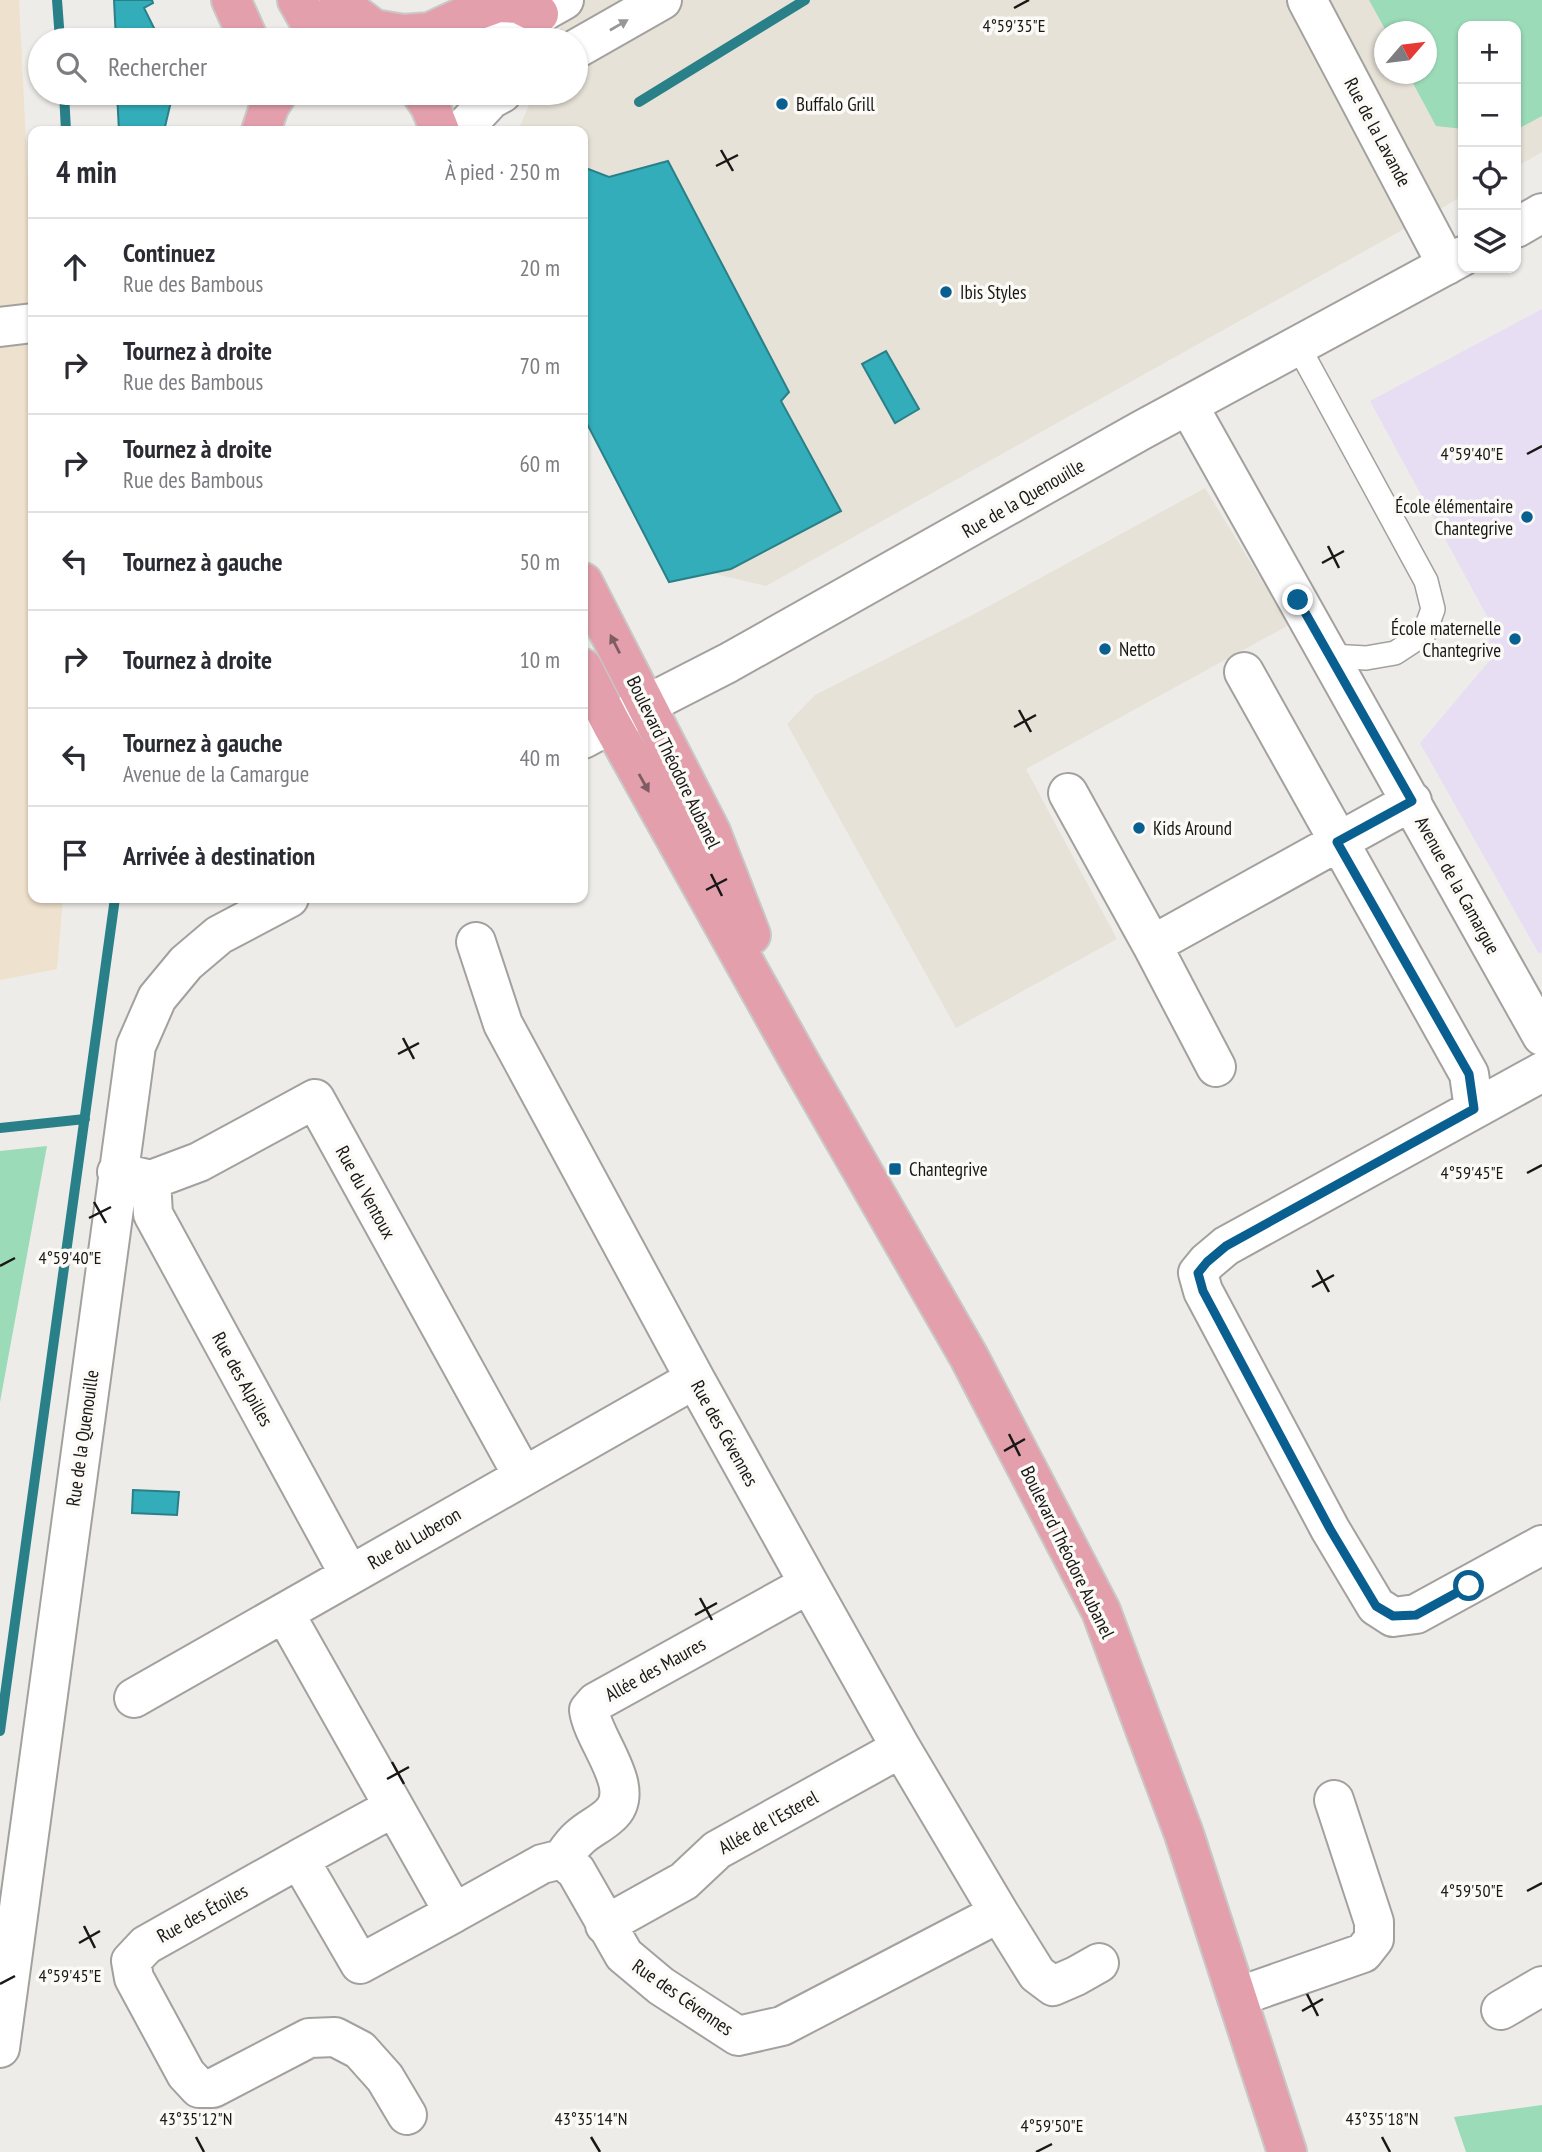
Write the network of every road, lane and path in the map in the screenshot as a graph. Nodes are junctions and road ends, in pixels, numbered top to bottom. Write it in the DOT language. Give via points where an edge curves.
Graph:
graph roads {
  1 [pos="230,0"];
  2 [pos="297,0"];
  3 [pos="339,0"];
  4 [pos="662,0"];
  5 [pos="1307,0"];
  6 [pos="552,7"];
  7 [pos="243,28"];
  8 [pos="313,28"];
  9 [pos="373,28"];
  10 [pos="439,28"];
  11 [pos="514,28"];
  12 [pos="588,43"];
  13 [pos="429,105"];
  14 [pos="485,105"];
  15 [pos="438,126"];
  16 [pos="466,126"];
  17 [pos="1542,213"];
  18 [pos="1521,225"];
  19 [pos="1455,260"];
  20 [pos="28,324"];
  21 [pos="0,327"];
  22 [pos="1298,345"];
  23 [pos="1188,405"];
  24 [pos="588,592"];
  25 [pos="1330,656"];
  26 [pos="1244,672"];
  27 [pos="588,690"];
  28 [pos="646,705"];
  29 [pos="597,731"];
  30 [pos="1068,793"];
  31 [pos="1412,801"];
  32 [pos="1337,842"];
  33 [pos="280,903"];
  34 [pos="475,942"];
  35 [pos="1152,945"];
  36 [pos="1542,1036"];
  37 [pos="801,1064"];
  38 [pos="1216,1067"];
  39 [pos="1542,1072"];
  40 [pos="1474,1109"];
  41 [pos="134,1176"];
  42 [pos="695,1379"];
  43 [pos="523,1476"];
  44 [pos="1542,1545"];
  45 [pos="349,1574"];
  46 [pos="809,1584"];
  47 [pos="285,1614"];
  48 [pos="134,1698"];
  49 [pos="901,1748"];
  50 [pos="1334,1800"];
  51 [pos="394,1807"];
  52 [pos="299,1859"];
  53 [pos="562,1859"];
  54 [pos="454,1913"];
  55 [pos="999,1913"];
  56 [pos="605,1925"];
  57 [pos="1100,1963"];
  58 [pos="1542,1986"];
  59 [pos="1237,1997"];
  60 [pos="1501,2010"];
  61 [pos="0,2048"];
  62 [pos="407,2115"];
  63 [pos="1287,2152"];
  1 -- 7 [label="main road"];
  2 -- 8 [label="main road"];
  3 -- 9 [label="main road"];
  12 -- 4 [label="street, one-way"];
  5 -- 19 [label="street, Rue de la Lavande"];
  6 -- 10 [label="main road" via="498,3"];
  6 -- 11 [label="street"];
  13 -- 15 [label="main road"];
  14 -- 16 [label="street"];
  17 -- 18 [label="street"];
  19 -- 22 [label="street, Rue de la Quenouille"];
  20 -- 21 [label="street"];
  22 -- 23 [label="street, Rue de la Quenouille"];
  22 -- 25 [label="lane" via="1426,581 1433,609 1424,634 1395,653 1366,658"];
  23 -- 25 [label="street, Avenue de la Camargue"];
  23 -- 28 [label="street, Rue de la Quenouille"];
  28 -- 24 [label="main road, Boulevard Théodore Aubanel, one-way"];
  25 -- 31 [label="street, Avenue de la Camargue"];
  26 -- 32 [label="street"];
  27 -- 29 [label="main road, Boulevard Théodore Aubanel"];
  28 -- 29 [label="street, Rue de la Quenouille"];
  28 -- 37 [label="main road, Boulevard Théodore Aubanel" via="711,832"];
  29 -- 37 [label="main road, Boulevard Théodore Aubanel, one-way"];
  30 -- 35 [label="street"];
  31 -- 32 [label="street"];
  31 -- 36 [label="street, Avenue de la Camargue"];
  32 -- 35 [label="street"];
  32 -- 40 [label="street" via="1469,1074"];
  33 -- 41 [label="street, Rue de la Quenouille" via="219,935 186,963 157,998 136,1046"];
  34 -- 42 [label="street, Rue des Cévennes" via="503,1024"];
  35 -- 38 [label="street"];
  37 -- 59 [label="main road, Boulevard Théodore Aubanel" via="968,1357 1101,1611 1184,1834"];
  39 -- 40 [label="street"];
  40 -- 44 [label="street" via="1226,1246 1198,1273 1203,1291 1317,1506 1376,1606 1393,1616 1416,1615"];
  41 -- 43 [label="street, Rue du Ventoux" via="199,1162 315,1099"];
  41 -- 45 [label="street, Rue des Alpilles"];
  41 -- 61 [label="street, Rue de la Quenouille"];
  42 -- 43 [label="street, Rue du Luberon"];
  42 -- 46 [label="street, Rue des Cévennes"];
  43 -- 45 [label="street, Rue du Luberon"];
  45 -- 47 [label="street, Rue du Luberon"];
  46 -- 49 [label="street, Rue des Cévennes"];
  46 -- 53 [label="street, Allée des Maures" via="596,1702 589,1710 590,1721 619,1781 621,1797 612,1814 579,1838"];
  47 -- 48 [label="street, Rue du Luberon"];
  47 -- 51 [label="street"];
  49 -- 55 [label="street, Rue des Cévennes"];
  49 -- 56 [label="street, Allée de l'Esterel" via="717,1850 684,1881"];
  50 -- 59 [label="street" via="1374,1922 1374,1939 1363,1953"];
  51 -- 52 [label="street, Rue des Étoiles"];
  51 -- 54 [label="street"];
  52 -- 54 [label="street" via="360,1964"];
  52 -- 62 [label="street, Rue des Étoiles" via="146,1945 131,1961 134,1978 186,2074 199,2088 214,2088 309,2038 335,2038 360,2050 385,2078"];
  53 -- 54 [label="street" via="542,1864"];
  53 -- 56 [label="street, Rue des Cévennes" via="576,1871"];
  55 -- 56 [label="street, Rue des Cévennes" via="782,2026 738,2036 633,1963"];
  55 -- 57 [label="street, Rue des Cévennes" via="1037,1974 1053,1986"];
  58 -- 60 [label="street"];
  59 -- 63 [label="main road, Boulevard Théodore Aubanel"];
}
